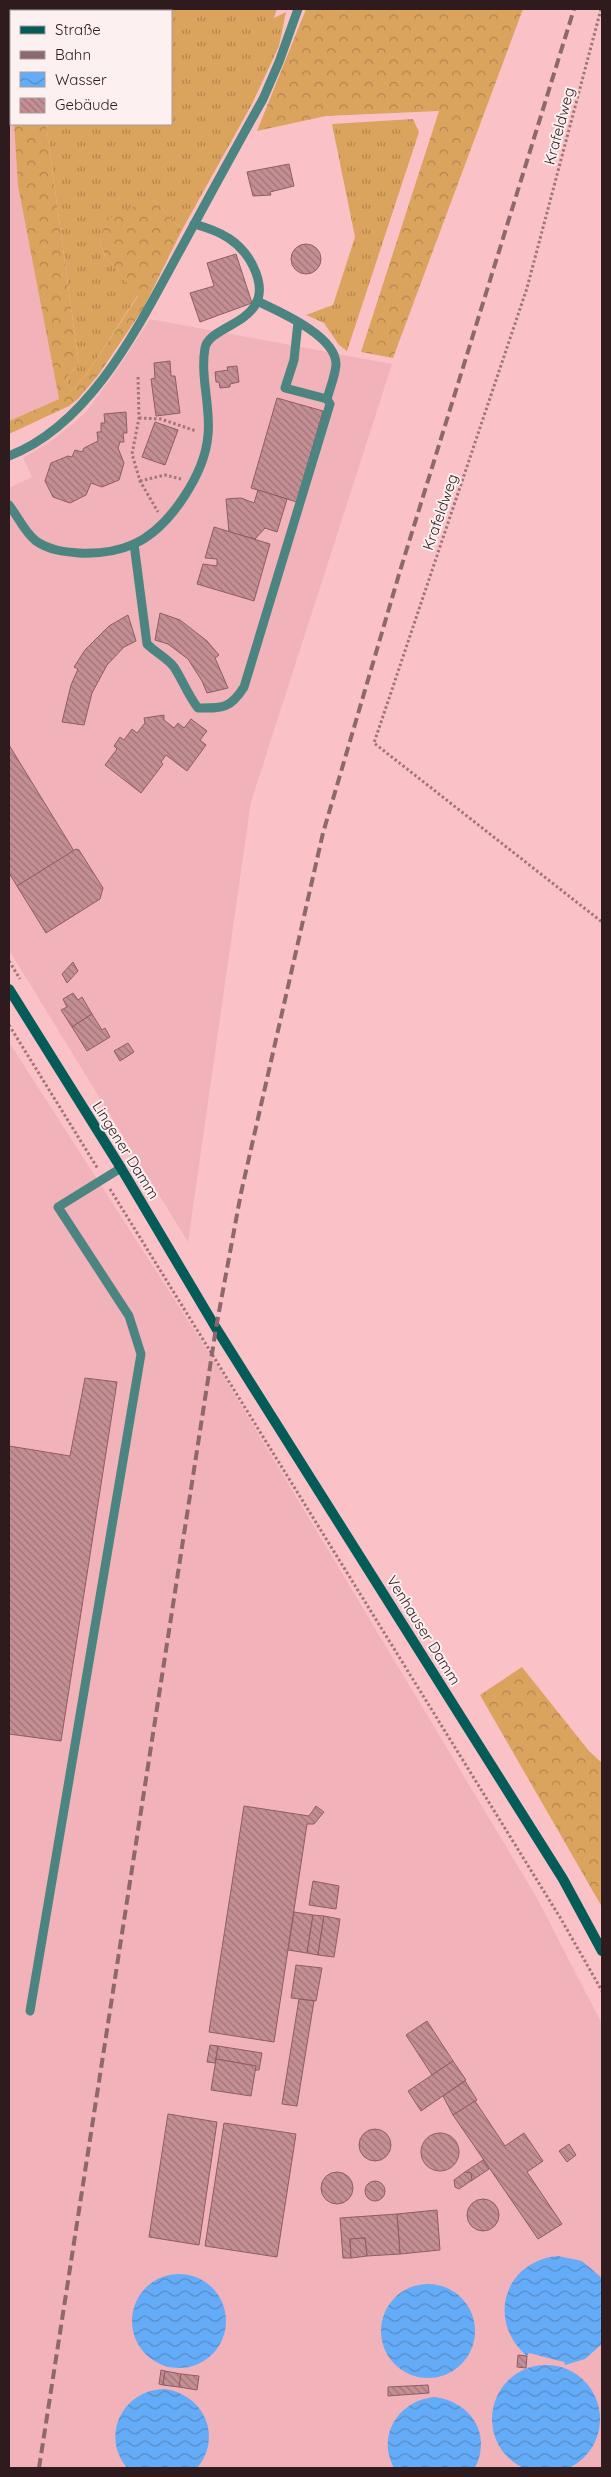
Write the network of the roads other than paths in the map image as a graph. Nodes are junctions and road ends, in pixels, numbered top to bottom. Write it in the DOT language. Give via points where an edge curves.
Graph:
graph roads {
  1 [pos="298,9"];
  2 [pos="194,224"];
  3 [pos="256,301"];
  4 [pos="298,322"];
  5 [pos="326,399"];
  6 [pos="9,456"];
  7 [pos="9,505"];
  8 [pos="134,544"];
  9 [pos="9,989"];
  10 [pos="121,1168"];
  11 [pos="216,1328"];
  12 [pos="602,1951"];
  13 [pos="30,2011"];
  1 -- 2 [label="lane" via="263,99"];
  2 -- 3 [label="lane" via="225,234 246,252 260,289"];
  2 -- 6 [label="lane" via="142,318 82,405 52,433"];
  3 -- 4 [label="lane"];
  3 -- 8 [label="lane" via="244,319 211,338 205,347 208,435 202,461 184,498 164,520"];
  4 -- 5 [label="lane" via="326,343 336,363"];
  4 -- 5 [label="lane" via="294,360 285,388"];
  5 -- 8 [label="lane" via="330,404 244,687 235,701 219,708 198,708 173,665 147,644"];
  7 -- 8 [label="lane" via="35,540 55,550 102,554"];
  9 -- 10 [label="main road, Lingener Damm"];
  10 -- 11 [label="main road, Lingener Damm"];
  10 -- 13 [label="lane" via="58,1207 129,1316 140,1354"];
  11 -- 12 [label="main road, Venhauser Damm" via="563,1879"];
}
